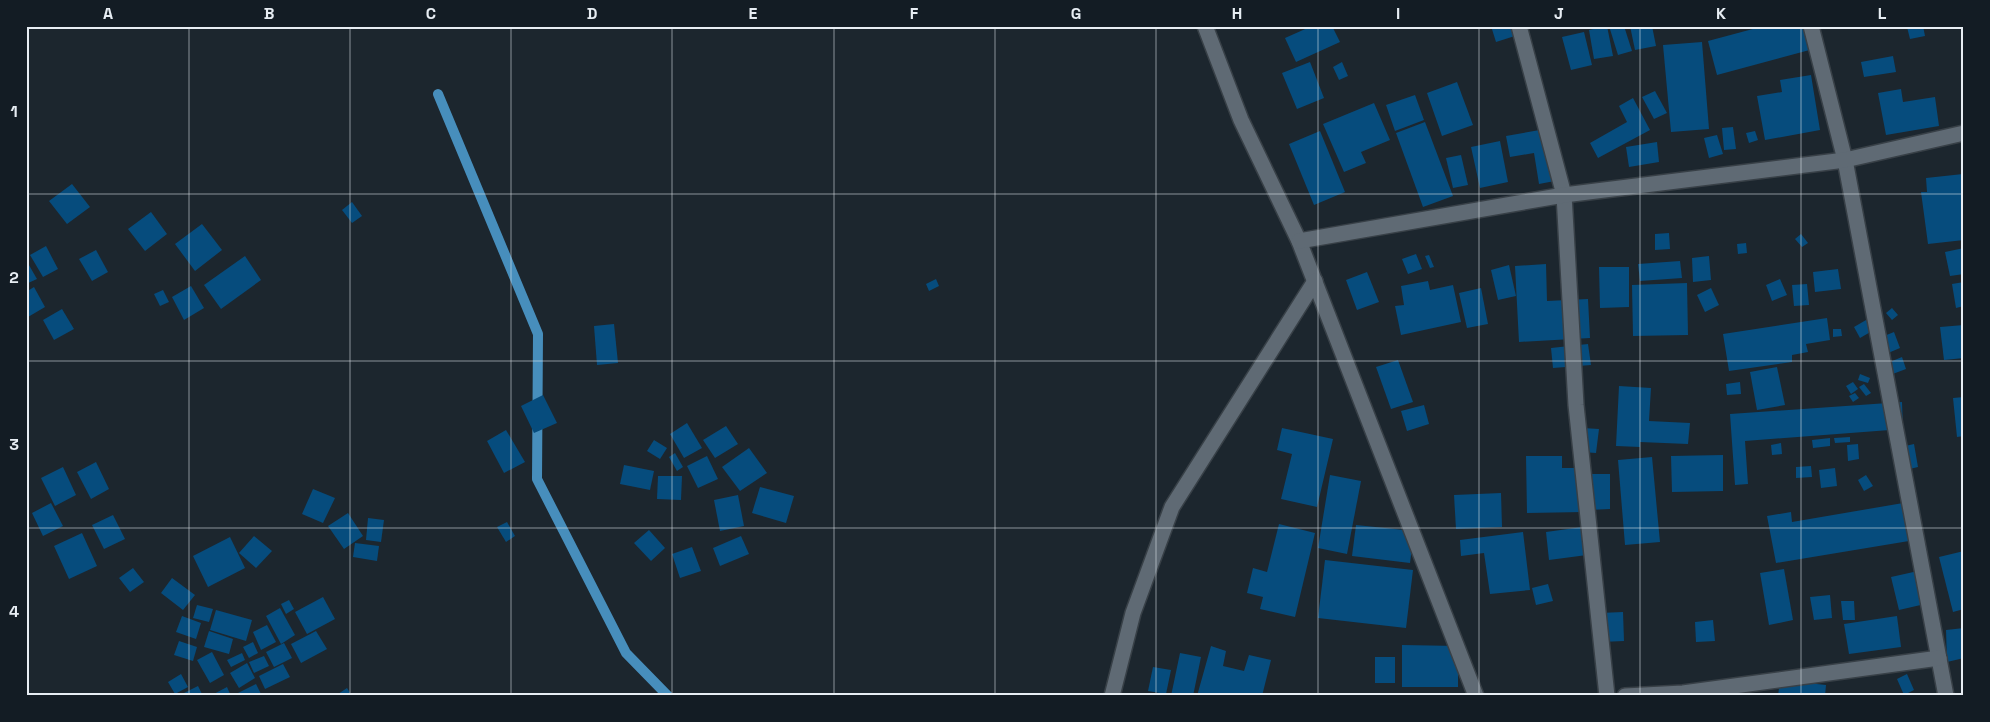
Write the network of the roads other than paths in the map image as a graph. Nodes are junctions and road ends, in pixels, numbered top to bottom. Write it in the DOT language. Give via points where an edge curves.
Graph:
graph roads {
  1 [pos="1204,26"];
  2 [pos="1519,26"];
  3 [pos="1811,26"];
  4 [pos="1964,133"];
  5 [pos="1845,160"];
  6 [pos="1564,196"];
  7 [pos="1299,241"];
  8 [pos="1315,281"];
  9 [pos="1939,658"];
  10 [pos="1742,691"];
  11 [pos="1112,696"];
  12 [pos="1476,696"];
  13 [pos="1607,696"];
  14 [pos="1625,696"];
  15 [pos="1946,696"];
  1 -- 7 [label="street" via="1241,120"];
  2 -- 6 [label="street"];
  3 -- 5 [label="street"];
  4 -- 5 [label="street"];
  5 -- 6 [label="street"];
  5 -- 9 [label="street"];
  6 -- 7 [label="street"];
  6 -- 13 [label="street" via="1576,405"];
  7 -- 8 [label="street"];
  8 -- 11 [label="street" via="1172,507 1133,613"];
  8 -- 12 [label="street"];
  9 -- 10 [label="street"];
  9 -- 15 [label="street"];
  10 -- 14 [label="street"];
}
